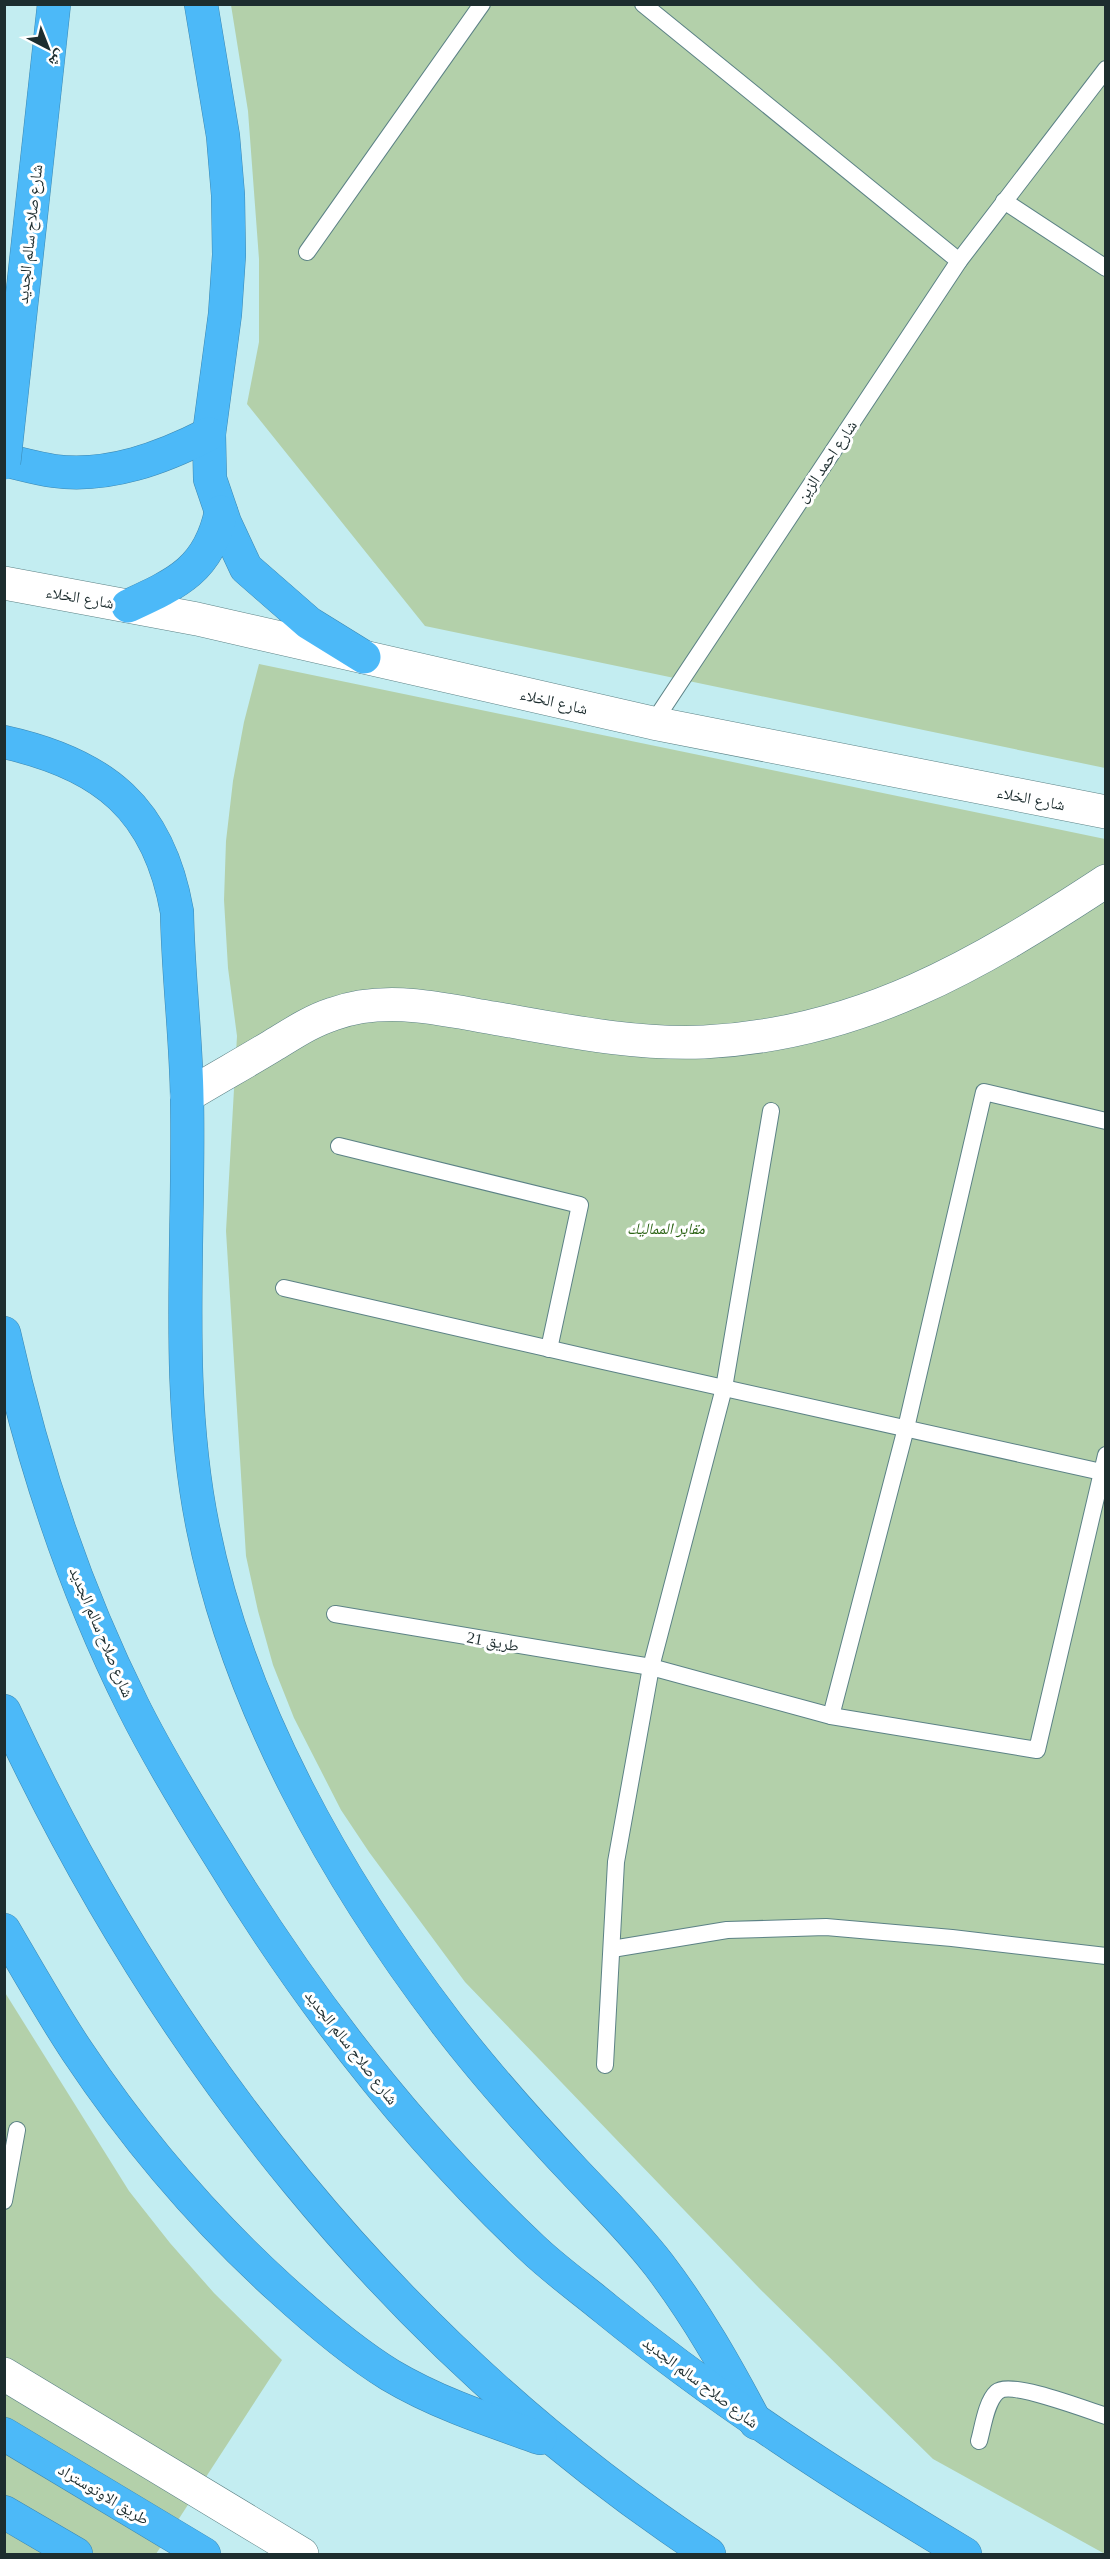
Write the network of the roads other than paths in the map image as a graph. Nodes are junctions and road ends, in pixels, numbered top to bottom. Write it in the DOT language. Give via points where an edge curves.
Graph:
graph roads {
  1 [pos="54,4"];
  2 [pos="201,4"];
  3 [pos="482,4"];
  4 [pos="643,4"];
  5 [pos="1106,69"];
  6 [pos="1004,201"];
  7 [pos="307,252"];
  8 [pos="958,261"];
  9 [pos="1106,268"];
  10 [pos="209,434"];
  11 [pos="4,462"];
  12 [pos="221,512"];
  13 [pos="4,583"];
  14 [pos="128,606"];
  15 [pos="364,657"];
  16 [pos="653,723"];
  17 [pos="4,742"];
  18 [pos="1106,812"];
  19 [pos="1106,881"];
  20 [pos="187,1096"];
  21 [pos="771,1111"];
  22 [pos="1106,1121"];
  23 [pos="339,1146"];
  24 [pos="284,1288"];
  25 [pos="4,1333"];
  26 [pos="549,1349"];
  27 [pos="724,1388"];
  28 [pos="906,1428"];
  29 [pos="1106,1455"];
  30 [pos="1103,1472"];
  31 [pos="335,1614"];
  32 [pos="651,1667"];
  33 [pos="4,1711"];
  34 [pos="831,1716"];
  35 [pos="4,1930"];
  36 [pos="612,1949"];
  37 [pos="1106,1956"];
  38 [pos="605,2065"];
  39 [pos="17,2130"];
  40 [pos="4,2201"];
  41 [pos="4,2374"];
  42 [pos="1106,2416"];
  43 [pos="756,2423"];
  44 [pos="4,2434"];
  45 [pos="979,2441"];
  46 [pos="557,2444"];
  47 [pos="4,2512"];
  48 [pos="76,2554"];
  49 [pos="204,2554"];
  50 [pos="302,2554"];
  51 [pos="709,2554"];
  52 [pos="965,2554"];
  1 -- 11 [label="highway, شارع صلاح سالم الجديد, bridge"];
  2 -- 10 [label="highway" via="219,105 228,195 225,314"];
  3 -- 7 [label="lane"];
  4 -- 8 [label="lane"];
  5 -- 6 [label="lane, شارع احمد الزين"];
  6 -- 8 [label="lane, شارع احمد الزين"];
  6 -- 9 [label="lane"];
  8 -- 16 [label="lane, شارع احمد الزين"];
  10 -- 11 [label="highway" via="173,453 135,465 95,471 55,471"];
  10 -- 12 [label="highway" via="210,479"];
  12 -- 14 [label="highway" via="216,536 199,562 171,586"];
  12 -- 15 [label="highway" via="246,568 309,623"];
  13 -- 14 [label="street, شارع الخلاء"];
  14 -- 15 [label="street, شارع الخلاء"];
  15 -- 16 [label="street, شارع الخلاء"];
  16 -- 18 [label="street, شارع الخلاء"];
  17 -- 20 [label="highway" via="56,755 110,786 133,808 164,858 177,912"];
  19 -- 20 [label="street" via="936,982 890,1003 793,1032 702,1042 621,1040 409,1005 362,1006 306,1025"];
  20 -- 43 [label="highway" via="186,1348 192,1466 217,1587 258,1704 297,1787 391,1944 447,2024 509,2099 657,2263 694,2313"];
  21 -- 27 [label="lane"];
  22 -- 28 [label="lane" via="984,1092"];
  23 -- 26 [label="lane" via="580,1204"];
  24 -- 26 [label="lane"];
  25 -- 43 [label="highway, شارع صلاح سالم الجديد" via="38,1462 66,1545 132,1705 187,1805 311,1996 439,2156 535,2251"];
  26 -- 27 [label="lane"];
  27 -- 28 [label="lane"];
  27 -- 32 [label="lane"];
  28 -- 30 [label="lane"];
  28 -- 34 [label="lane"];
  29 -- 30 [label="lane"];
  30 -- 34 [label="lane, طريق 21" via="1037,1750"];
  31 -- 32 [label="lane, طريق 21"];
  32 -- 34 [label="lane, طريق 21"];
  32 -- 36 [label="lane" via="616,1862"];
  33 -- 46 [label="highway" via="41,1790 136,1959 247,2120 380,2277 451,2351"];
  35 -- 46 [label="highway" via="118,2109 179,2184 261,2271 315,2320 390,2375 458,2409"];
  36 -- 37 [label="lane" via="727,1930 826,1926"];
  36 -- 38 [label="lane"];
  39 -- 40 [label="lane"];
  41 -- 50 [label="street"];
  42 -- 45 [label="lane" via="1033,2394 1001,2389 993,2398"];
  43 -- 52 [label="highway, شارع صلاح سالم الجديد"];
  44 -- 49 [label="highway, طريق الاوتوستراد"];
  46 -- 51 [label="highway" via="672,2531"];
  47 -- 48 [label="highway"];
}
